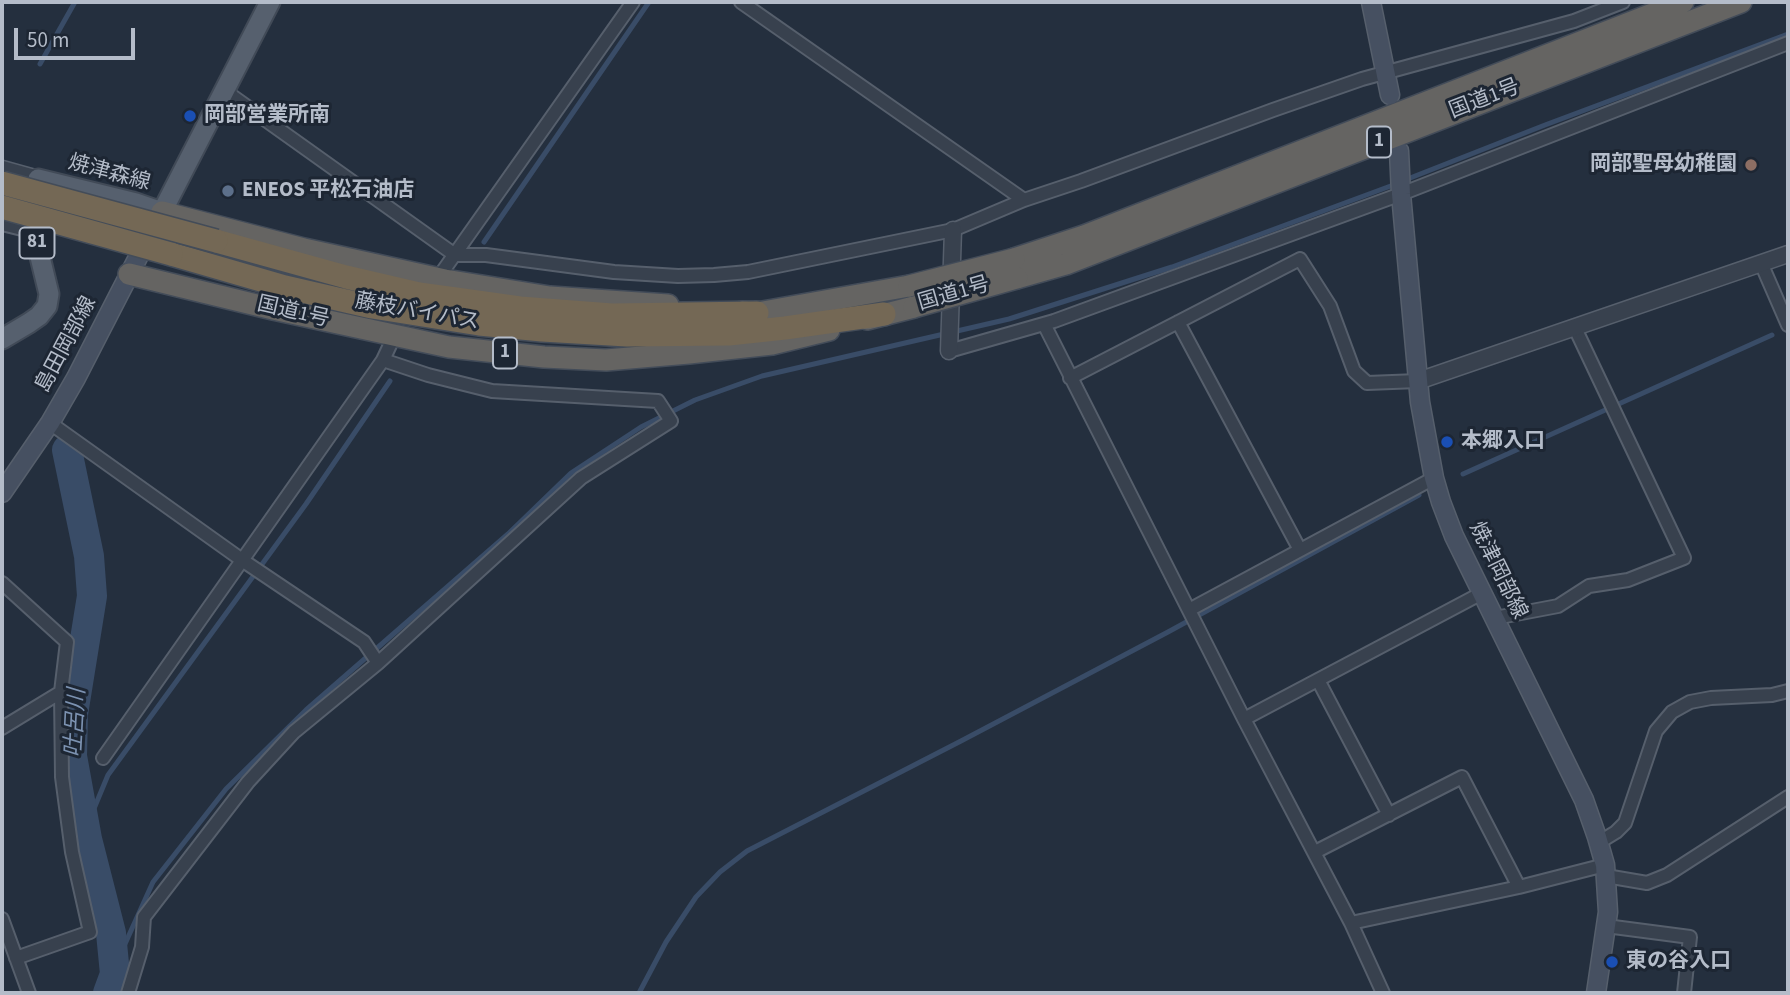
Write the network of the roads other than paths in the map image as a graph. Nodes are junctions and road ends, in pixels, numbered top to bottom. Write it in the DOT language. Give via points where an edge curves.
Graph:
graph roads {
  1 [pos="633,2"];
  2 [pos="741,2"];
  3 [pos="1371,2"];
  4 [pos="1623,2"];
  5 [pos="1683,2"];
  6 [pos="1741,2"];
  7 [pos="268,3"];
  8 [pos="1788,43"];
  9 [pos="1386,73"];
  10 [pos="225,91"];
  11 [pos="1390,95"];
  12 [pos="1399,151"];
  13 [pos="2,169"];
  14 [pos="38,179"];
  15 [pos="2,183"];
  16 [pos="1401,194"];
  17 [pos="1024,200"];
  18 [pos="2,207"];
  19 [pos="162,212"];
  20 [pos="2,224"];
  21 [pos="953,230"];
  22 [pos="34,232"];
  23 [pos="1788,254"];
  24 [pos="455,255"];
  25 [pos="1761,263"];
  26 [pos="1015,268"];
  27 [pos="443,271"];
  28 [pos="129,275"];
  29 [pos="911,297"];
  30 [pos="757,313"];
  31 [pos="884,314"];
  32 [pos="1178,322"];
  33 [pos="1044,324"];
  34 [pos="1788,325"];
  35 [pos="1575,328"];
  36 [pos="2,339"];
  37 [pos="390,345"];
  38 [pos="949,351"];
  39 [pos="383,360"];
  40 [pos="1070,378"];
  41 [pos="1418,381"];
  42 [pos="50,424"];
  43 [pos="1434,478"];
  44 [pos="2,494"];
  45 [pos="1300,550"];
  46 [pos="242,560"];
  47 [pos="2,583"];
  48 [pos="1482,593"];
  49 [pos="1189,610"];
  50 [pos="1494,618"];
  51 [pos="378,663"];
  52 [pos="1318,680"];
  53 [pos="1788,691"];
  54 [pos="61,692"];
  55 [pos="1244,719"];
  56 [pos="2,728"];
  57 [pos="103,758"];
  58 [pos="1788,797"];
  59 [pos="1389,815"];
  60 [pos="1598,843"];
  61 [pos="1315,852"];
  62 [pos="1605,871"];
  63 [pos="1519,887"];
  64 [pos="2,919"];
  65 [pos="1351,923"];
  66 [pos="1606,926"];
  67 [pos="16,958"];
  68 [pos="29,993"];
  69 [pos="128,993"];
  70 [pos="1383,993"];
  71 [pos="1596,993"];
  72 [pos="1684,993"];
  1 -- 24 [label="street"];
  2 -- 17 [label="street"];
  3 -- 9 [label="main road"];
  4 -- 9 [label="street" via="1574,21"];
  5 -- 26 [label="highway, 国道1号 / 1"];
  6 -- 26 [label="highway, 国道1号 / 1" via="1066,264"];
  7 -- 10 [label="main road, 焼津森線"];
  8 -- 16 [label="street"];
  9 -- 11 [label="main road"];
  9 -- 17 [label="street"];
  10 -- 19 [label="main road, 焼津森線"];
  10 -- 24 [label="street"];
  12 -- 16 [label="main road, 焼津岡部線"];
  13 -- 14 [label="street"];
  14 -- 19 [label="main road, 焼津森線"];
  14 -- 22 [label="main road, 焼津森線 / 81"];
  15 -- 30 [label="highway, 藤枝バイパス / 1, bridge" via="419,294 612,315"];
  16 -- 33 [label="street"];
  16 -- 41 [label="main road, 焼津岡部線"];
  17 -- 21 [label="street"];
  18 -- 31 [label="highway, 藤枝バイパス / 1, bridge" via="285,286 439,318 627,335 729,334"];
  19 -- 28 [label="main road, 島田岡部線"];
  19 -- 30 [label="highway, 国道1号 / 1" via="458,282 550,297"];
  20 -- 22 [label="street"];
  21 -- 24 [label="street" via="714,275 614,272"];
  21 -- 38 [label="street"];
  22 -- 36 [label="main road, 焼津森線 / 81" via="49,294 47,306"];
  23 -- 25 [label="street"];
  24 -- 27 [label="street"];
  25 -- 34 [label="street"];
  25 -- 35 [label="street"];
  26 -- 29 [label="highway, 国道1号 / 1, bridge"];
  28 -- 31 [label="highway, 国道1号 / 1" via="449,347 606,360 772,344"];
  28 -- 42 [label="main road, 島田岡部線"];
  29 -- 30 [label="highway, 国道1号 / 1"];
  29 -- 31 [label="highway, 国道1号 / 1"];
  32 -- 40 [label="street"];
  32 -- 41 [label="street" via="1300,259 1330,306 1354,371 1367,383"];
  32 -- 45 [label="street"];
  33 -- 38 [label="street"];
  33 -- 40 [label="street"];
  35 -- 41 [label="street"];
  35 -- 50 [label="street" via="1684,558 1628,580 1589,586 1558,606"];
  37 -- 39 [label="street"];
  39 -- 46 [label="street"];
  39 -- 51 [label="street" via="492,391 658,401 671,421 581,478"];
  40 -- 49 [label="street"];
  41 -- 43 [label="main road, 焼津岡部線"];
  42 -- 44 [label="main road, 島田岡部線"];
  42 -- 46 [label="street"];
  43 -- 45 [label="street"];
  43 -- 48 [label="main road, 焼津岡部線" via="1454,536"];
  45 -- 49 [label="street"];
  46 -- 51 [label="street" via="364,642"];
  46 -- 57 [label="street"];
  47 -- 54 [label="street" via="66,642"];
  48 -- 50 [label="main road, 焼津岡部線"];
  48 -- 52 [label="street"];
  49 -- 55 [label="street"];
  50 -- 60 [label="main road, 焼津岡部線" via="1584,800"];
  51 -- 69 [label="street" via="294,732 248,782 152,906 144,917 142,947"];
  52 -- 55 [label="street"];
  52 -- 59 [label="street"];
  53 -- 60 [label="street" via="1711,698 1672,712 1656,731 1625,823"];
  54 -- 56 [label="street"];
  54 -- 67 [label="street" via="61,777 90,932"];
  55 -- 61 [label="street"];
  58 -- 62 [label="street" via="1667,875 1647,883"];
  59 -- 61 [label="street"];
  59 -- 63 [label="street" via="1462,777"];
  60 -- 62 [label="main road, 焼津岡部線"];
  61 -- 65 [label="street"];
  62 -- 63 [label="street"];
  62 -- 66 [label="main road, 焼津岡部線"];
  63 -- 65 [label="street"];
  64 -- 67 [label="street"];
  65 -- 70 [label="street"];
  66 -- 71 [label="main road, 焼津岡部線"];
  66 -- 72 [label="street" via="1690,937"];
  67 -- 68 [label="street"];
}
